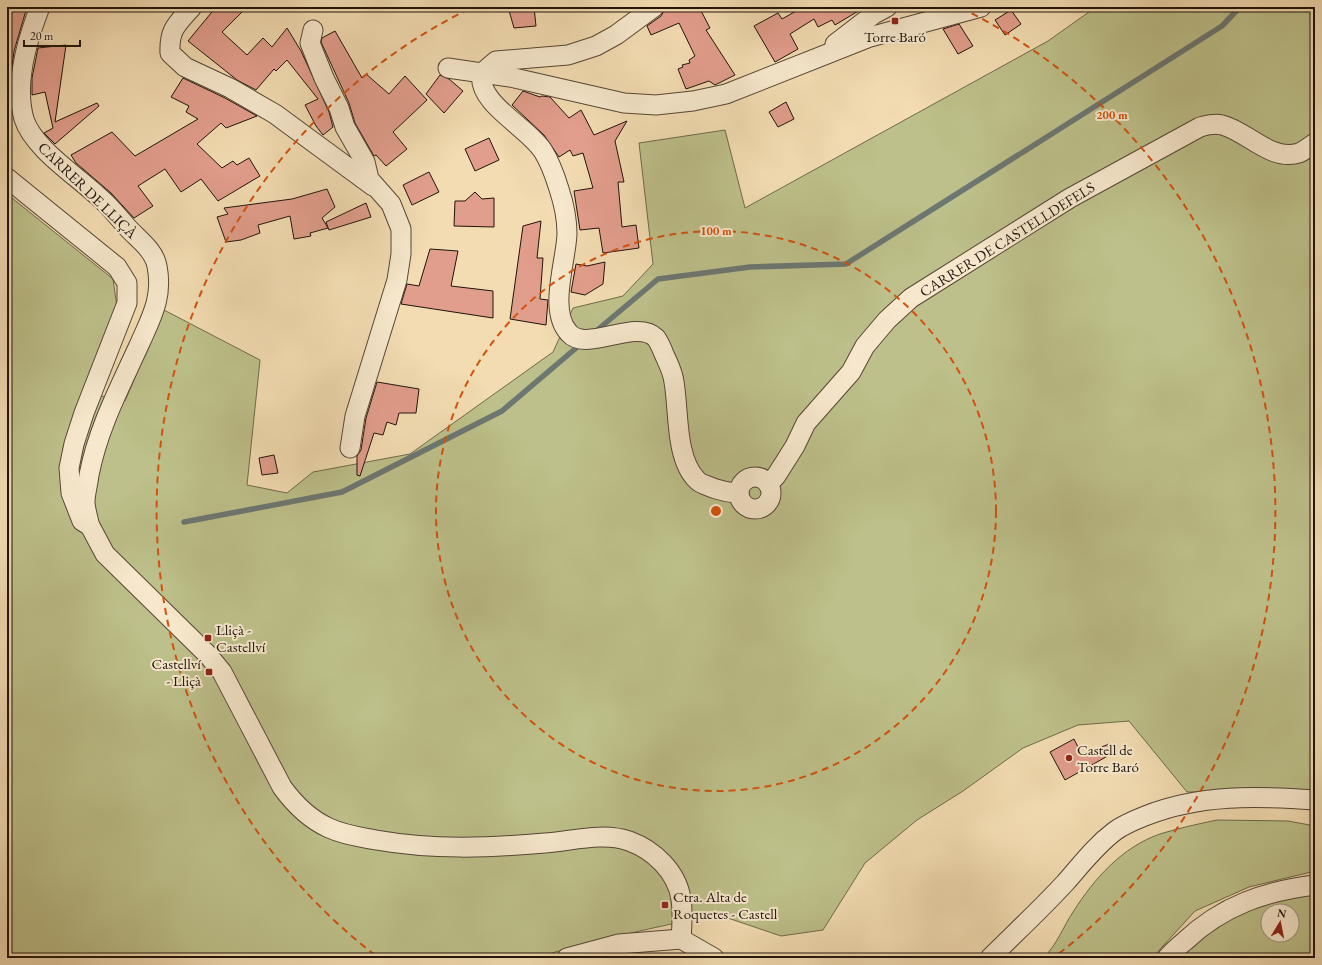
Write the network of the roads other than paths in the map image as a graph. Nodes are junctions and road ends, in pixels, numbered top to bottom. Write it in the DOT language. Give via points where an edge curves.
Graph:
graph roads {
  1 [pos="40,7"];
  2 [pos="192,7"];
  3 [pos="654,7"];
  4 [pos="887,7"];
  5 [pos="981,7"];
  6 [pos="314,30"];
  7 [pos="822,55"];
  8 [pos="448,68"];
  9 [pos="482,73"];
  10 [pos="1315,143"];
  11 [pos="7,178"];
  12 [pos="376,188"];
  13 [pos="350,448"];
  14 [pos="90,526"];
  15 [pos="1315,800"];
  16 [pos="1315,885"];
  17 [pos="681,939"];
  18 [pos="567,958"];
  19 [pos="714,958"];
  20 [pos="990,958"];
  21 [pos="1167,958"];
  1 -- 14 [label="street, CARRER DE LLIÇÀ" via="22,74 21,98 24,120 36,140 52,157 100,198 148,247 156,263 159,279 159,296 115,394 92,459 85,503"];
  2 -- 12 [label="street" via="178,22 170,37 170,52 185,67 230,88 275,114"];
  3 -- 9 [label="street" via="616,35 596,46 568,54 496,61"];
  4 -- 7 [label="street"];
  5 -- 7 [label="street" via="870,37"];
  6 -- 12 [label="street" via="310,43 345,127 365,162 369,179"];
  7 -- 9 [label="street" via="726,94 656,105 624,103 537,82"];
  8 -- 9 [label="street"];
  9 -- 10 [label="street, CARRER DE CASTELLDEFELS" via="480,80 486,94 498,109 528,133 542,150 562,196 567,234 559,294 562,325 570,335 582,339 633,332 648,333 656,338 670,366 674,382 676,408 687,464 697,481 728,493 739,493 743,484 750,478 760,478 768,484 776,476 806,423 852,372 865,346 887,320 911,298 1070,198 1200,127 1220,124 1239,131 1251,140 1281,154 1298,153"];
  11 -- 14 [label="street" via="117,267 127,283 127,303 84,413 71,456 70,493 82,521"];
  12 -- 13 [label="street" via="391,204 397,216 401,229 401,254 397,280 355,416"];
  14 -- 17 [label="street" via="96,541 114,565 208,654 222,672 282,787 292,801 316,821 343,834 423,846 487,847 600,837 628,841 640,845 660,859 675,881 681,898"];
  15 -- 20 [label="street" via="1267,797 1194,801 1163,809 1116,830 1095,847 1064,884"];
  16 -- 21 [label="street" via="1254,898 1221,912 1192,934"];
  17 -- 18 [label="street" via="619,944"];
  17 -- 19 [label="street"];
}
